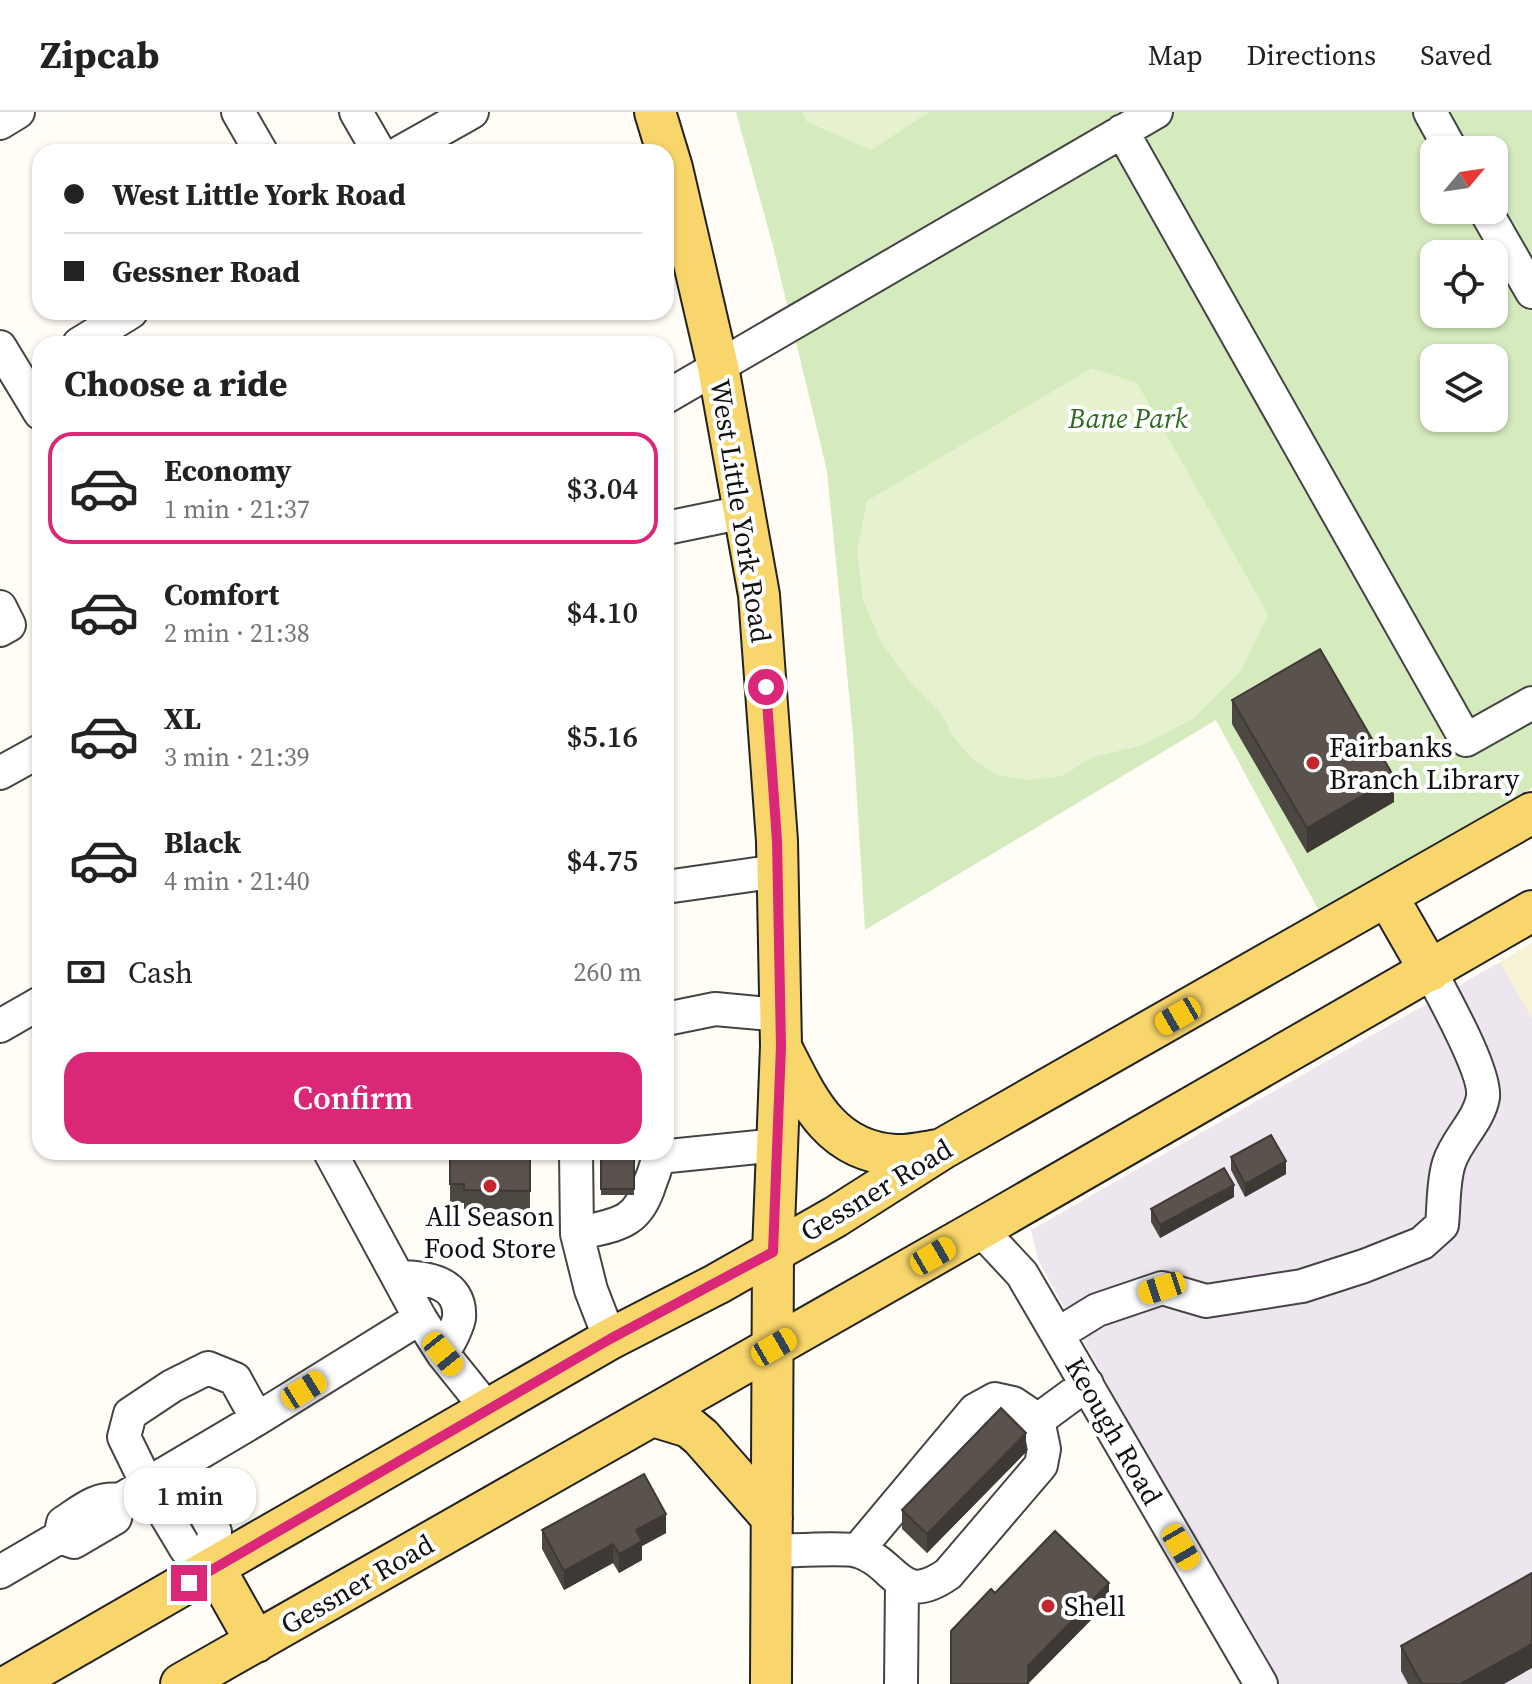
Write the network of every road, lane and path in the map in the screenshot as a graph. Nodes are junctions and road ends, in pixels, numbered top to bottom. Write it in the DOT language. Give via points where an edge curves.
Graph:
graph roads {
  1 [pos="18,112"];
  2 [pos="238,112"];
  3 [pos="356,112"];
  4 [pos="655,112"];
  5 [pos="1156,112"];
  6 [pos="1430,112"];
  7 [pos="469,113"];
  8 [pos="0,123"];
  9 [pos="1122,131"];
  10 [pos="1443,136"];
  11 [pos="256,144"];
  12 [pos="374,144"];
  13 [pos="415,144"];
  14 [pos="665,144"];
  15 [pos="674,177"];
  16 [pos="1493,224"];
  17 [pos="1532,292"];
  18 [pos="118,320"];
  19 [pos="92,336"];
  20 [pos="0,347"];
  21 [pos="718,367"];
  22 [pos="30,375"];
  23 [pos="674,392"];
  24 [pos="744,512"];
  25 [pos="674,526"];
  26 [pos="0,607"];
  27 [pos="0,630"];
  28 [pos="1532,703"];
  29 [pos="32,755"];
  30 [pos="0,773"];
  31 [pos="1532,813"];
  32 [pos="778,871"];
  33 [pos="674,886"];
  34 [pos="1387,896"];
  35 [pos="1532,911"];
  36 [pos="1430,971"];
  37 [pos="32,1008"];
  38 [pos="674,1017"];
  39 [pos="0,1026"];
  40 [pos="780,1030"];
  41 [pos="778,1145"];
  42 [pos="942,1149"];
  43 [pos="674,1154"];
  44 [pos="334,1160"];
  45 [pos="576,1160"];
  46 [pos="657,1160"];
  47 [pos="980,1229"];
  48 [pos="577,1234"];
  49 [pos="773,1252"];
  50 [pos="398,1277"];
  51 [pos="420,1318"];
  52 [pos="1058,1334"];
  53 [pos="610,1339"];
  54 [pos="774,1347"];
  55 [pos="443,1354"];
  56 [pos="1087,1384"];
  57 [pos="488,1410"];
  58 [pos="653,1416"];
  59 [pos="257,1419"];
  60 [pos="1038,1420"];
  61 [pos="179,1466"];
  62 [pos="134,1492"];
  63 [pos="772,1534"];
  64 [pos="857,1551"];
  65 [pos="211,1562"];
  66 [pos="0,1572"];
  67 [pos="902,1584"];
  68 [pos="256,1642"];
  69 [pos="11,1684"];
  70 [pos="181,1684"];
  71 [pos="771,1684"];
  72 [pos="901,1684"];
  73 [pos="1261,1684"];
  1 -- 8 [label="street"];
  2 -- 11 [label="street"];
  3 -- 12 [label="street"];
  4 -- 14 [label="main road, West Little York Road"];
  5 -- 9 [label="street"];
  6 -- 10 [label="street"];
  7 -- 13 [label="street"];
  9 -- 21 [label="street"];
  9 -- 28 [label="street" via="1466,740"];
  15 -- 21 [label="main road, West Little York Road"];
  16 -- 17 [label="street"];
  18 -- 19 [label="street"];
  20 -- 22 [label="street"];
  21 -- 23 [label="street"];
  21 -- 24 [label="main road, West Little York Road"];
  24 -- 25 [label="street"];
  24 -- 32 [label="main road, West Little York Road" via="759,595"];
  26 -- 27 [label="street" via="9,625"];
  29 -- 30 [label="street"];
  31 -- 34 [label="main road, Gessner Road"];
  32 -- 33 [label="street"];
  32 -- 40 [label="main road, West Little York Road"];
  34 -- 36 [label="main road"];
  34 -- 42 [label="main road, Gessner Road"];
  35 -- 36 [label="main road, Gessner Road"];
  36 -- 47 [label="main road, Gessner Road"];
  36 -- 52 [label="street" via="1471,1051 1483,1095 1448,1165 1442,1225 1422,1243 1302,1286 1206,1301 1162,1288 1097,1310"];
  37 -- 39 [label="street"];
  38 -- 40 [label="street" via="715,1009"];
  40 -- 41 [label="main road, West Little York Road"];
  40 -- 42 [label="main road" via="823,1122 849,1142 897,1155"];
  41 -- 43 [label="street"];
  41 -- 49 [label="main road, West Little York Road"];
  42 -- 49 [label="main road, Gessner Road"];
  44 -- 50 [label="street"];
  45 -- 48 [label="street"];
  46 -- 48 [label="street" via="635,1215"];
  47 -- 52 [label="street, Keough Road" via="1022,1274"];
  47 -- 54 [label="main road, Gessner Road"];
  48 -- 53 [label="street"];
  49 -- 53 [label="main road, Gessner Road"];
  49 -- 54 [label="main road, West Little York Road"];
  50 -- 51 [label="street"];
  50 -- 55 [label="street" via="427,1277 445,1285 456,1301 459,1317"];
  51 -- 55 [label="street"];
  51 -- 59 [label="street"];
  52 -- 56 [label="street, Keough Road"];
  53 -- 57 [label="main road, Gessner Road"];
  54 -- 58 [label="main road, Gessner Road"];
  54 -- 63 [label="main road, West Little York Road"];
  55 -- 57 [label="street"];
  56 -- 60 [label="street"];
  56 -- 73 [label="street, Keough Road"];
  57 -- 65 [label="main road, Gessner Road"];
  58 -- 63 [label="main road" via="689,1427 701,1437"];
  58 -- 68 [label="main road, Gessner Road"];
  59 -- 61 [label="street"];
  59 -- 62 [label="street" via="235,1379 208,1368 172,1386 130,1414 124,1437"];
  60 -- 64 [label="street" via="1013,1403 995,1399 975,1410"];
  60 -- 67 [label="street" via="1044,1449 1041,1465 948,1574 916,1588"];
  61 -- 62 [label="street"];
  61 -- 65 [label="street" via="215,1532"];
  62 -- 65 [label="street" via="186,1549"];
  62 -- 66 [label="street" via="104,1498 80,1512 63,1523 60,1537"];
  63 -- 64 [label="street"];
  63 -- 71 [label="main road, West Little York Road"];
  64 -- 67 [label="street"];
  65 -- 68 [label="main road"];
  65 -- 69 [label="main road, Gessner Road"];
  67 -- 72 [label="street"];
  68 -- 70 [label="main road, Gessner Road"];
}
